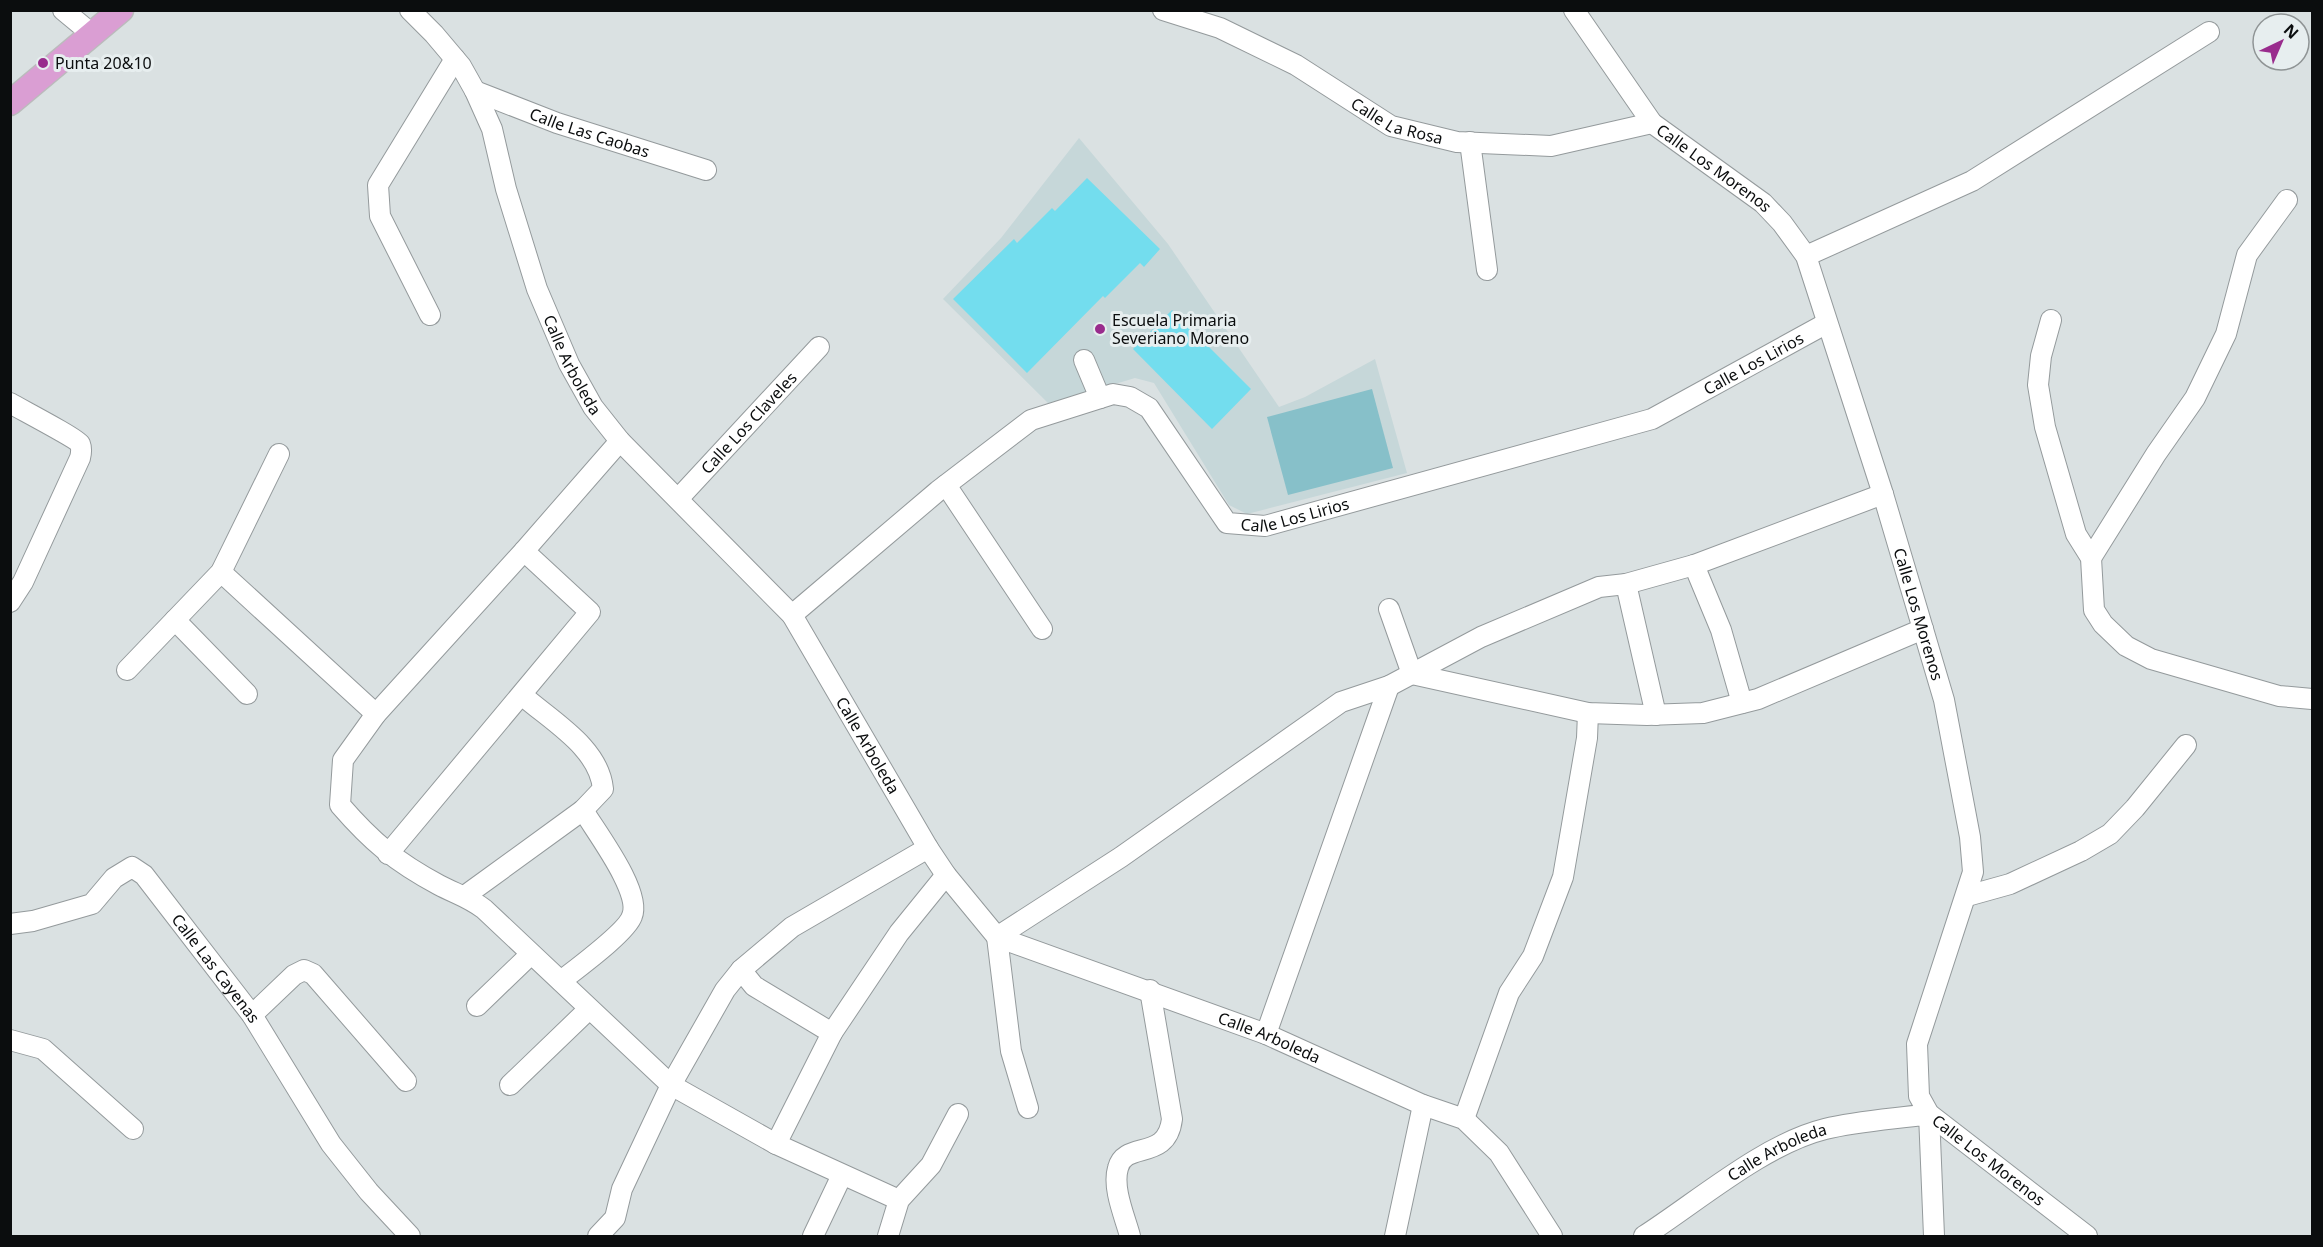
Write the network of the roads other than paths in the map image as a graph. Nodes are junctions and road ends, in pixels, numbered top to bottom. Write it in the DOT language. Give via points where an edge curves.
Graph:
graph roads {
  1 [pos="63,10"];
  2 [pos="121,10"];
  3 [pos="410,10"];
  4 [pos="1162,10"];
  5 [pos="1574,10"];
  6 [pos="2209,32"];
  7 [pos="93,34"];
  8 [pos="455,59"];
  9 [pos="475,91"];
  10 [pos="10,103"];
  11 [pos="1652,123"];
  12 [pos="1470,142"];
  13 [pos="706,170"];
  14 [pos="2287,200"];
  15 [pos="1806,256"];
  16 [pos="1487,270"];
  17 [pos="430,315"];
  18 [pos="2051,320"];
  19 [pos="1827,323"];
  20 [pos="819,347"];
  21 [pos="1084,360"];
  22 [pos="1100,398"];
  23 [pos="10,403"];
  24 [pos="620,441"];
  25 [pos="279,454"];
  26 [pos="946,485"];
  27 [pos="1882,494"];
  28 [pos="678,500"];
  29 [pos="524,552"];
  30 [pos="2091,558"];
  31 [pos="1694,564"];
  32 [pos="221,572"];
  33 [pos="1626,584"];
  34 [pos="10,602"];
  35 [pos="1389,609"];
  36 [pos="792,615"];
  37 [pos="175,620"];
  38 [pos="1042,629"];
  39 [pos="1923,629"];
  40 [pos="127,670"];
  41 [pos="1412,674"];
  42 [pos="1389,686"];
  43 [pos="247,694"];
  44 [pos="522,695"];
  45 [pos="2313,699"];
  46 [pos="1742,703"];
  47 [pos="1588,713"];
  48 [pos="376,714"];
  49 [pos="1656,715"];
  50 [pos="2186,745"];
  51 [pos="583,810"];
  52 [pos="928,848"];
  53 [pos="388,854"];
  54 [pos="946,875"];
  55 [pos="466,896"];
  56 [pos="1966,896"];
  57 [pos="10,924"];
  58 [pos="997,937"];
  59 [pos="531,954"];
  60 [pos="741,970"];
  61 [pos="561,981"];
  62 [pos="1150,990"];
  63 [pos="477,1006"];
  64 [pos="589,1008"];
  65 [pos="252,1015"];
  66 [pos="832,1033"];
  67 [pos="1266,1034"];
  68 [pos="10,1040"];
  69 [pos="406,1082"];
  70 [pos="671,1085"];
  71 [pos="510,1086"];
  72 [pos="1423,1105"];
  73 [pos="1028,1108"];
  74 [pos="958,1114"];
  75 [pos="1929,1114"];
  76 [pos="1464,1119"];
  77 [pos="133,1129"];
  78 [pos="776,1144"];
  79 [pos="842,1175"];
  80 [pos="899,1200"];
  81 [pos="410,1236"];
  82 [pos="598,1236"];
  83 [pos="813,1236"];
  84 [pos="888,1236"];
  85 [pos="1130,1236"];
  86 [pos="1395,1236"];
  87 [pos="1552,1236"];
  88 [pos="1644,1236"];
  89 [pos="1934,1236"];
  90 [pos="2087,1236"];
  1 -- 7 [label="street"];
  2 -- 7 [label="main road"];
  3 -- 8 [label="street, Calle Arboleda"];
  4 -- 12 [label="street, Calle La Rosa" via="1220,28 1296,65 1391,126"];
  5 -- 11 [label="street, Calle Los Morenos"];
  6 -- 15 [label="street" via="1972,182"];
  7 -- 10 [label="main road"];
  8 -- 9 [label="street, Calle Arboleda"];
  8 -- 17 [label="street" via="378,185 380,216"];
  9 -- 13 [label="street, Calle Las Caobas" via="557,123"];
  9 -- 24 [label="street, Calle Arboleda" via="492,129 537,289 568,364 593,407"];
  11 -- 12 [label="street, Calle La Rosa" via="1551,146"];
  11 -- 15 [label="street, Calle Los Morenos" via="1763,203"];
  12 -- 16 [label="street"];
  14 -- 30 [label="street" via="2247,255 2226,334 2195,398"];
  15 -- 19 [label="street, Calle Los Morenos"];
  18 -- 30 [label="street" via="2038,385 2045,427 2076,534"];
  19 -- 22 [label="street, Calle Los Lirios" via="1653,419 1265,526 1227,523 1149,408 1113,394"];
  19 -- 27 [label="street, Calle Los Morenos"];
  20 -- 28 [label="street, Calle Los Claveles"];
  21 -- 22 [label="street"];
  22 -- 26 [label="street, Calle Los Lirios" via="1031,420"];
  23 -- 34 [label="street" via="72,437 81,450 67,489"];
  24 -- 28 [label="street, Calle Arboleda"];
  24 -- 29 [label="street"];
  25 -- 32 [label="street"];
  26 -- 36 [label="street, Calle Los Lirios"];
  26 -- 38 [label="street"];
  27 -- 31 [label="street"];
  27 -- 39 [label="street, Calle Los Morenos"];
  28 -- 36 [label="street, Calle Arboleda"];
  29 -- 44 [label="street" via="590,612"];
  29 -- 48 [label="street"];
  30 -- 45 [label="street" via="2094,610 2126,646 2151,659 2279,696"];
  31 -- 33 [label="street"];
  31 -- 46 [label="street" via="1721,630"];
  32 -- 37 [label="street"];
  32 -- 48 [label="street"];
  33 -- 41 [label="street" via="1599,587 1481,637"];
  33 -- 49 [label="street"];
  35 -- 41 [label="street"];
  36 -- 52 [label="street, Calle Arboleda"];
  37 -- 40 [label="street"];
  37 -- 43 [label="street"];
  39 -- 46 [label="street"];
  39 -- 56 [label="street, Calle Los Morenos" via="1944,700 1970,837 1973,872"];
  41 -- 42 [label="street"];
  41 -- 47 [label="street"];
  42 -- 58 [label="street" via="1341,702 1121,857"];
  42 -- 67 [label="street"];
  44 -- 51 [label="street" via="589,753 602,772 603,789"];
  44 -- 53 [label="street"];
  46 -- 49 [label="street" via="1703,713"];
  47 -- 49 [label="street"];
  47 -- 76 [label="street" via="1563,877 1533,956 1509,993"];
  48 -- 53 [label="street" via="343,760 340,805 370,840"];
  50 -- 56 [label="street" via="2110,834 2010,884"];
  51 -- 55 [label="street"];
  51 -- 61 [label="street" via="627,882 634,903 632,918"];
  52 -- 54 [label="street, Calle Arboleda"];
  52 -- 60 [label="street" via="792,927"];
  53 -- 55 [label="street" via="441,886"];
  54 -- 58 [label="street, Calle Arboleda"];
  54 -- 66 [label="street" via="899,933"];
  55 -- 59 [label="street"];
  56 -- 75 [label="street, Calle Los Morenos" via="1917,1044 1919,1096"];
  57 -- 65 [label="street, Calle Las Cayenas" via="92,904 114,878 132,867 144,875"];
  58 -- 62 [label="street, Calle Arboleda"];
  58 -- 73 [label="street" via="1011,1051"];
  59 -- 61 [label="street"];
  59 -- 63 [label="street"];
  60 -- 66 [label="street" via="754,986"];
  60 -- 70 [label="street" via="709,1015"];
  61 -- 64 [label="street"];
  62 -- 67 [label="street, Calle Arboleda"];
  62 -- 85 [label="street" via="1172,1119 1170,1134 1164,1142 1128,1155 1118,1165 1116,1179"];
  64 -- 70 [label="street"];
  64 -- 71 [label="street"];
  65 -- 69 [label="street" via="304,970 313,974"];
  65 -- 81 [label="street, Calle Las Cayenas" via="331,1144"];
  66 -- 78 [label="street"];
  67 -- 72 [label="street, Calle Arboleda"];
  68 -- 77 [label="street" via="44,1049"];
  70 -- 78 [label="street"];
  70 -- 82 [label="street" via="622,1189 615,1218"];
  72 -- 76 [label="street, Calle Arboleda"];
  72 -- 86 [label="street"];
  74 -- 80 [label="street" via="932,1165"];
  75 -- 88 [label="street, Calle Arboleda" via="1823,1130 1784,1146 1729,1176"];
  75 -- 89 [label="street"];
  75 -- 90 [label="street, Calle Los Morenos"];
  76 -- 87 [label="street, Calle Arboleda" via="1500,1153"];
  78 -- 79 [label="street"];
  79 -- 80 [label="street"];
  79 -- 83 [label="street"];
  80 -- 84 [label="street"];
}
